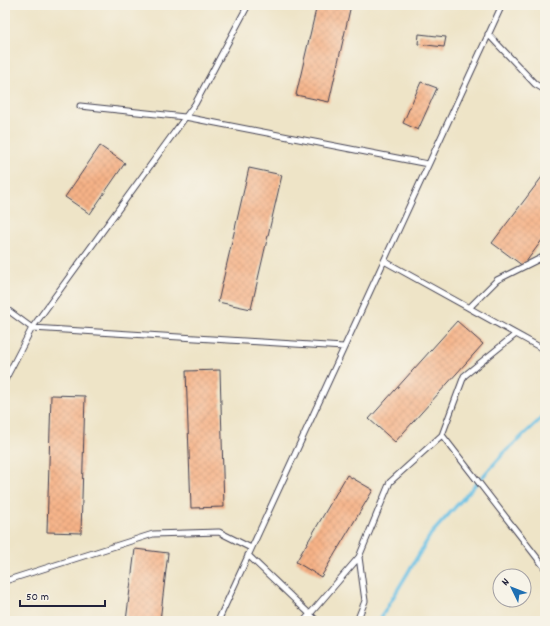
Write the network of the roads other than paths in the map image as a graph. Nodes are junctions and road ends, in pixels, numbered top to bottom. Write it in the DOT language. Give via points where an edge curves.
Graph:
graph roads {
  1 [pos="248,5"];
  2 [pos="502,5"];
  3 [pos="488,34"];
  4 [pos="545,90"];
  5 [pos="80,106"];
  6 [pos="186,117"];
  7 [pos="428,164"];
  8 [pos="545,256"];
  9 [pos="384,261"];
  10 [pos="5,308"];
  11 [pos="470,308"];
  12 [pos="32,328"];
  13 [pos="516,334"];
  14 [pos="344,347"];
  15 [pos="545,350"];
  16 [pos="5,380"];
  17 [pos="442,435"];
  18 [pos="251,548"];
  19 [pos="248,555"];
  20 [pos="359,557"];
  21 [pos="545,568"];
  22 [pos="5,581"];
  23 [pos="310,615"];
  24 [pos="218,621"];
  25 [pos="304,621"];
  26 [pos="317,621"];
  27 [pos="358,621"];
  1 -- 6 [label="lane"];
  2 -- 3 [label="lane"];
  3 -- 4 [label="lane" via="536,84"];
  3 -- 7 [label="lane"];
  5 -- 6 [label="lane"];
  6 -- 7 [label="lane"];
  6 -- 12 [label="lane"];
  7 -- 9 [label="lane"];
  8 -- 11 [label="lane" via="497,280"];
  9 -- 11 [label="lane"];
  9 -- 14 [label="lane"];
  10 -- 12 [label="lane"];
  11 -- 13 [label="lane"];
  12 -- 14 [label="lane"];
  12 -- 16 [label="lane"];
  13 -- 15 [label="lane"];
  13 -- 17 [label="lane" via="464,376"];
  14 -- 18 [label="lane"];
  17 -- 20 [label="lane" via="390,482"];
  17 -- 21 [label="lane"];
  18 -- 19 [label="lane"];
  18 -- 22 [label="lane" via="219,532 153,534"];
  19 -- 23 [label="lane"];
  19 -- 24 [label="lane"];
  20 -- 23 [label="lane"];
  20 -- 27 [label="lane" via="365,601"];
  23 -- 25 [label="lane"];
  23 -- 26 [label="lane"];
}
